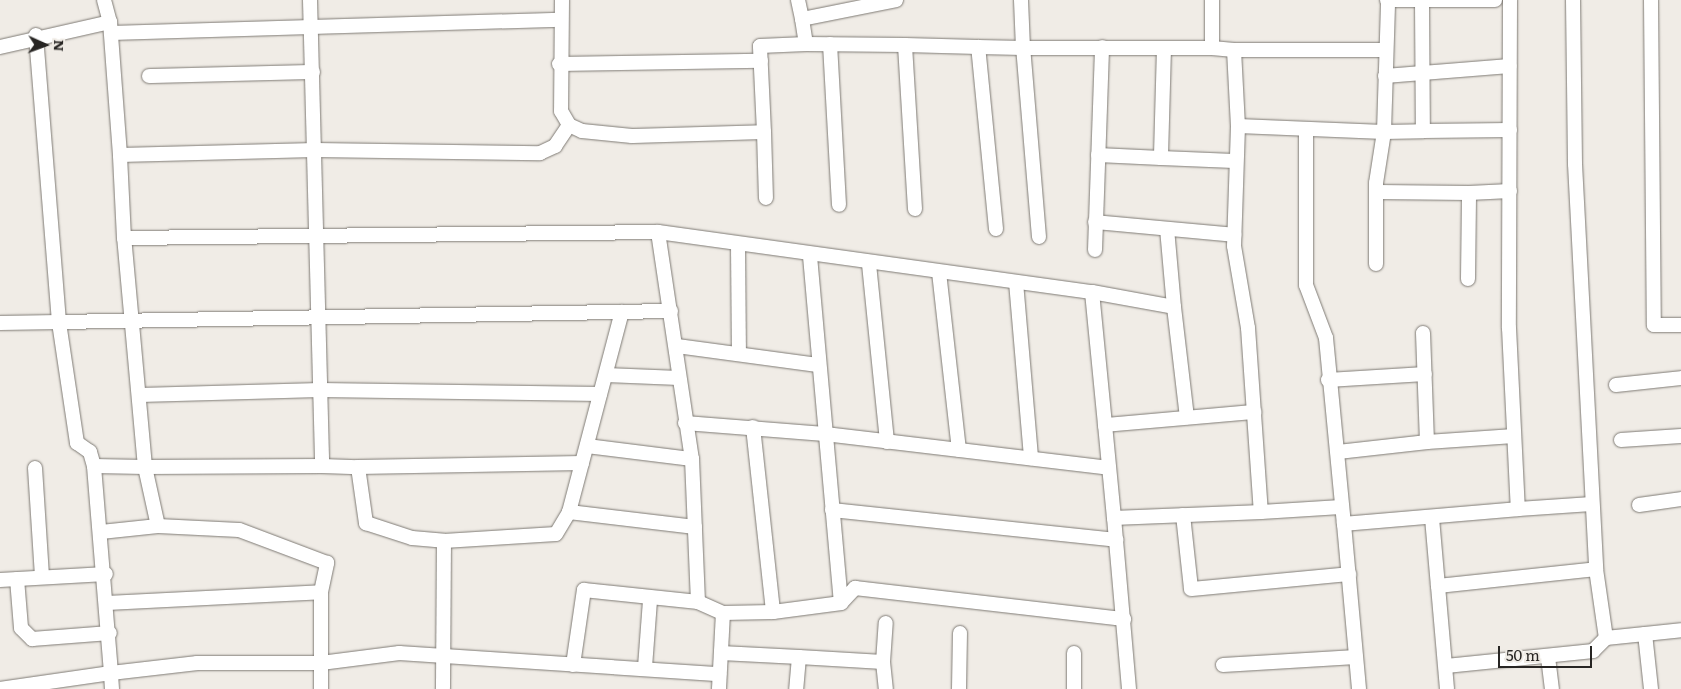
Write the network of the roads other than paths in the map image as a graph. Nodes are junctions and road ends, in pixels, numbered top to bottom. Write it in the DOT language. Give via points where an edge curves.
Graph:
graph roads {
  1 [pos="104,0"];
  2 [pos="310,0"];
  3 [pos="562,0"];
  4 [pos="798,0"];
  5 [pos="896,0"];
  6 [pos="1021,0"];
  7 [pos="1212,0"];
  8 [pos="1495,0"];
  9 [pos="1510,0"];
  10 [pos="1573,0"];
  11 [pos="1650,0"];
  12 [pos="1387,1"];
  13 [pos="1422,2"];
  14 [pos="802,19"];
  15 [pos="561,20"];
  16 [pos="312,26"];
  17 [pos="110,27"];
  18 [pos="36,36"];
  19 [pos="806,44"];
  20 [pos="830,44"];
  21 [pos="905,45"];
  22 [pos="0,47"];
  23 [pos="1102,47"];
  24 [pos="978,48"];
  25 [pos="1023,48"];
  26 [pos="1164,48"];
  27 [pos="1212,48"];
  28 [pos="1234,50"];
  29 [pos="1384,50"];
  30 [pos="761,61"];
  31 [pos="559,64"];
  32 [pos="1510,66"];
  33 [pos="313,72"];
  34 [pos="1421,72"];
  35 [pos="149,76"];
  36 [pos="1386,76"];
  37 [pos="569,126"];
  38 [pos="1238,126"];
  39 [pos="1306,129"];
  40 [pos="1510,130"];
  41 [pos="1423,131"];
  42 [pos="764,132"];
  43 [pos="1384,132"];
  44 [pos="315,150"];
  45 [pos="120,155"];
  46 [pos="1098,155"];
  47 [pos="1160,158"];
  48 [pos="1234,161"];
  49 [pos="1510,191"];
  50 [pos="1378,192"];
  51 [pos="1469,193"];
  52 [pos="766,198"];
  53 [pos="839,205"];
  54 [pos="915,209"];
  55 [pos="1095,222"];
  56 [pos="996,229"];
  57 [pos="1167,229"];
  58 [pos="658,232"];
  59 [pos="315,233"];
  60 [pos="1234,235"];
  61 [pos="1038,237"];
  62 [pos="124,238"];
  63 [pos="738,245"];
  64 [pos="1095,250"];
  65 [pos="810,256"];
  66 [pos="869,264"];
  67 [pos="1376,264"];
  68 [pos="939,272"];
  69 [pos="1468,279"];
  70 [pos="1016,282"];
  71 [pos="1092,292"];
  72 [pos="1174,307"];
  73 [pos="672,311"];
  74 [pos="622,312"];
  75 [pos="316,315"];
  76 [pos="132,318"];
  77 [pos="59,322"];
  78 [pos="0,324"];
  79 [pos="1681,326"];
  80 [pos="1423,333"];
  81 [pos="677,346"];
  82 [pos="739,354"];
  83 [pos="818,365"];
  84 [pos="1425,374"];
  85 [pos="606,375"];
  86 [pos="679,378"];
  87 [pos="1681,378"];
  88 [pos="1328,380"];
  89 [pos="1616,385"];
  90 [pos="320,390"];
  91 [pos="600,394"];
  92 [pos="140,395"];
  93 [pos="1254,412"];
  94 [pos="1187,417"];
  95 [pos="685,423"];
  96 [pos="1105,425"];
  97 [pos="753,427"];
  98 [pos="825,434"];
  99 [pos="1514,436"];
  100 [pos="1681,436"];
  101 [pos="1621,440"];
  102 [pos="887,442"];
  103 [pos="1427,442"];
  104 [pos="587,446"];
  105 [pos="959,450"];
  106 [pos="1338,452"];
  107 [pos="1031,458"];
  108 [pos="692,459"];
  109 [pos="582,462"];
  110 [pos="94,466"];
  111 [pos="322,466"];
  112 [pos="144,467"];
  113 [pos="358,467"];
  114 [pos="35,468"];
  115 [pos="1109,468"];
  116 [pos="1681,499"];
  117 [pos="1592,504"];
  118 [pos="1639,505"];
  119 [pos="1341,507"];
  120 [pos="1518,509"];
  121 [pos="832,510"];
  122 [pos="569,512"];
  123 [pos="1261,512"];
  124 [pos="1183,515"];
  125 [pos="1114,518"];
  126 [pos="1432,518"];
  127 [pos="1344,524"];
  128 [pos="158,526"];
  129 [pos="695,527"];
  130 [pos="101,532"];
  131 [pos="1116,540"];
  132 [pos="444,541"];
  133 [pos="1596,569"];
  134 [pos="106,574"];
  135 [pos="1349,574"];
  136 [pos="42,577"];
  137 [pos="17,579"];
  138 [pos="0,580"];
  139 [pos="1438,586"];
  140 [pos="321,592"];
  141 [pos="650,600"];
  142 [pos="698,602"];
  143 [pos="108,603"];
  144 [pos="842,603"];
  145 [pos="773,612"];
  146 [pos="723,613"];
  147 [pos="1124,619"];
  148 [pos="886,623"];
  149 [pos="1681,630"];
  150 [pos="110,633"];
  151 [pos="960,633"];
  152 [pos="1645,634"];
  153 [pos="1606,638"];
  154 [pos="1074,652"];
  155 [pos="721,653"];
  156 [pos="444,657"];
  157 [pos="799,657"];
  158 [pos="1356,657"];
  159 [pos="1548,657"];
  160 [pos="883,662"];
  161 [pos="321,663"];
  162 [pos="573,665"];
  163 [pos="1223,666"];
  164 [pos="1446,666"];
  165 [pos="645,667"];
  166 [pos="111,673"];
  167 [pos="719,674"];
  168 [pos="0,689"];
  169 [pos="112,689"];
  170 [pos="321,689"];
  171 [pos="443,689"];
  172 [pos="719,689"];
  173 [pos="796,689"];
  174 [pos="886,689"];
  175 [pos="958,689"];
  176 [pos="1074,689"];
  177 [pos="1130,689"];
  178 [pos="1359,689"];
  179 [pos="1447,689"];
  180 [pos="1552,689"];
  181 [pos="1651,689"];
  1 -- 17 [label="street"];
  2 -- 16 [label="street"];
  3 -- 15 [label="street"];
  4 -- 14 [label="street"];
  5 -- 14 [label="street"];
  6 -- 25 [label="street"];
  7 -- 27 [label="street"];
  8 -- 13 [label="street"];
  9 -- 32 [label="street"];
  10 -- 117 [label="street" via="1575,173"];
  11 -- 79 [label="street" via="1654,325"];
  12 -- 13 [label="street"];
  12 -- 29 [label="street"];
  13 -- 34 [label="street"];
  14 -- 19 [label="street"];
  15 -- 16 [label="street"];
  15 -- 31 [label="street"];
  16 -- 17 [label="street"];
  16 -- 33 [label="street"];
  17 -- 18 [label="street"];
  17 -- 45 [label="street"];
  18 -- 22 [label="street"];
  18 -- 77 [label="street"];
  19 -- 20 [label="street"];
  19 -- 30 [label="street" via="760,46"];
  20 -- 21 [label="street"];
  20 -- 53 [label="street"];
  21 -- 24 [label="street"];
  21 -- 54 [label="street"];
  23 -- 25 [label="street"];
  23 -- 26 [label="street"];
  23 -- 46 [label="street"];
  24 -- 25 [label="street"];
  24 -- 56 [label="street"];
  25 -- 61 [label="street"];
  26 -- 27 [label="street"];
  26 -- 47 [label="street"];
  27 -- 28 [label="street"];
  28 -- 29 [label="street"];
  28 -- 38 [label="street"];
  29 -- 36 [label="street"];
  30 -- 31 [label="street"];
  30 -- 42 [label="street"];
  31 -- 37 [label="street" via="561,111"];
  32 -- 34 [label="street"];
  32 -- 40 [label="street"];
  33 -- 35 [label="street"];
  33 -- 44 [label="street"];
  34 -- 36 [label="street"];
  34 -- 41 [label="street"];
  36 -- 43 [label="street"];
  37 -- 42 [label="street" via="632,136"];
  37 -- 44 [label="street" via="555,146 540,153"];
  38 -- 39 [label="street"];
  38 -- 48 [label="street"];
  39 -- 43 [label="street"];
  39 -- 88 [label="street" via="1306,285 1326,338"];
  40 -- 41 [label="street"];
  40 -- 49 [label="street"];
  41 -- 43 [label="street"];
  42 -- 52 [label="street"];
  43 -- 50 [label="street" via="1376,183"];
  44 -- 45 [label="street"];
  44 -- 59 [label="street"];
  45 -- 62 [label="street"];
  46 -- 47 [label="street"];
  46 -- 55 [label="street"];
  47 -- 48 [label="street"];
  48 -- 60 [label="street"];
  49 -- 51 [label="street"];
  49 -- 99 [label="street"];
  50 -- 51 [label="street"];
  50 -- 67 [label="street"];
  51 -- 69 [label="street"];
  55 -- 57 [label="street"];
  55 -- 64 [label="street"];
  57 -- 60 [label="street"];
  57 -- 72 [label="street"];
  58 -- 59 [label="street"];
  58 -- 63 [label="street"];
  58 -- 73 [label="street"];
  59 -- 62 [label="street"];
  59 -- 75 [label="street"];
  60 -- 93 [label="street" via="1248,328"];
  62 -- 76 [label="street"];
  63 -- 65 [label="street"];
  63 -- 82 [label="street"];
  65 -- 66 [label="street"];
  65 -- 83 [label="street"];
  66 -- 68 [label="street"];
  66 -- 102 [label="street"];
  68 -- 70 [label="street"];
  68 -- 105 [label="street"];
  70 -- 71 [label="street"];
  70 -- 107 [label="street"];
  71 -- 72 [label="street"];
  71 -- 96 [label="street"];
  72 -- 94 [label="street"];
  73 -- 74 [label="street"];
  73 -- 81 [label="street"];
  74 -- 75 [label="street"];
  74 -- 85 [label="street"];
  75 -- 76 [label="street"];
  75 -- 90 [label="street"];
  76 -- 77 [label="street"];
  76 -- 92 [label="street"];
  77 -- 78 [label="street"];
  77 -- 110 [label="street" via="77,443 90,452"];
  80 -- 84 [label="street"];
  81 -- 82 [label="street"];
  81 -- 86 [label="street"];
  82 -- 83 [label="street"];
  83 -- 98 [label="street"];
  84 -- 88 [label="street"];
  84 -- 103 [label="street"];
  85 -- 86 [label="street"];
  85 -- 91 [label="street"];
  86 -- 95 [label="street"];
  87 -- 89 [label="street"];
  88 -- 106 [label="street"];
  90 -- 91 [label="street"];
  90 -- 92 [label="street"];
  90 -- 111 [label="street"];
  91 -- 104 [label="street"];
  92 -- 112 [label="street"];
  93 -- 94 [label="street"];
  93 -- 123 [label="street"];
  94 -- 96 [label="street"];
  95 -- 97 [label="street"];
  95 -- 108 [label="street"];
  96 -- 115 [label="street"];
  97 -- 98 [label="street"];
  97 -- 145 [label="street"];
  98 -- 102 [label="street"];
  98 -- 121 [label="street"];
  99 -- 103 [label="street"];
  99 -- 120 [label="street"];
  100 -- 101 [label="street"];
  102 -- 105 [label="street"];
  103 -- 106 [label="street"];
  104 -- 108 [label="street"];
  104 -- 109 [label="street"];
  105 -- 107 [label="street"];
  106 -- 119 [label="street"];
  107 -- 115 [label="street"];
  108 -- 129 [label="street"];
  109 -- 113 [label="street"];
  109 -- 122 [label="street"];
  110 -- 112 [label="street"];
  110 -- 130 [label="street"];
  111 -- 112 [label="street"];
  111 -- 113 [label="street"];
  112 -- 128 [label="street"];
  113 -- 132 [label="street" via="366,523 412,538"];
  114 -- 136 [label="street"];
  115 -- 125 [label="street"];
  116 -- 118 [label="street"];
  117 -- 120 [label="street"];
  117 -- 133 [label="street"];
  119 -- 123 [label="street"];
  119 -- 127 [label="street"];
  120 -- 126 [label="street"];
  121 -- 131 [label="street"];
  121 -- 144 [label="street"];
  122 -- 129 [label="street"];
  122 -- 132 [label="street" via="556,534"];
  123 -- 124 [label="street"];
  124 -- 125 [label="street"];
  124 -- 135 [label="street" via="1191,589"];
  125 -- 131 [label="street"];
  126 -- 127 [label="street"];
  126 -- 139 [label="street"];
  127 -- 135 [label="street"];
  128 -- 130 [label="street"];
  128 -- 140 [label="street" via="239,530 327,563"];
  129 -- 142 [label="street"];
  130 -- 134 [label="street"];
  131 -- 147 [label="street"];
  132 -- 156 [label="street"];
  133 -- 139 [label="street"];
  133 -- 153 [label="street"];
  134 -- 136 [label="street"];
  134 -- 143 [label="street"];
  135 -- 158 [label="street"];
  136 -- 137 [label="street"];
  137 -- 138 [label="street"];
  137 -- 150 [label="street" via="21,628 32,639"];
  139 -- 164 [label="street"];
  140 -- 143 [label="street"];
  140 -- 161 [label="street"];
  141 -- 142 [label="street"];
  141 -- 162 [label="street" via="584,590"];
  141 -- 165 [label="street"];
  142 -- 146 [label="street"];
  143 -- 150 [label="street"];
  144 -- 145 [label="street"];
  144 -- 147 [label="street" via="855,588"];
  145 -- 146 [label="street"];
  146 -- 155 [label="street"];
  147 -- 177 [label="street"];
  148 -- 160 [label="street"];
  149 -- 152 [label="street"];
  150 -- 166 [label="street"];
  151 -- 175 [label="street"];
  152 -- 153 [label="street"];
  152 -- 181 [label="street"];
  153 -- 159 [label="street" via="1593,651"];
  154 -- 176 [label="street"];
  155 -- 157 [label="street"];
  155 -- 167 [label="street"];
  156 -- 161 [label="street" via="399,653"];
  156 -- 162 [label="street"];
  156 -- 171 [label="street"];
  157 -- 160 [label="street"];
  157 -- 173 [label="street"];
  158 -- 163 [label="street"];
  158 -- 178 [label="street"];
  159 -- 164 [label="street"];
  159 -- 180 [label="street"];
  160 -- 174 [label="street"];
  161 -- 166 [label="street" via="197,663"];
  161 -- 170 [label="street"];
  162 -- 165 [label="street"];
  164 -- 179 [label="street"];
  165 -- 167 [label="street"];
  166 -- 168 [label="street"];
  166 -- 169 [label="street"];
  167 -- 172 [label="street"];
}
